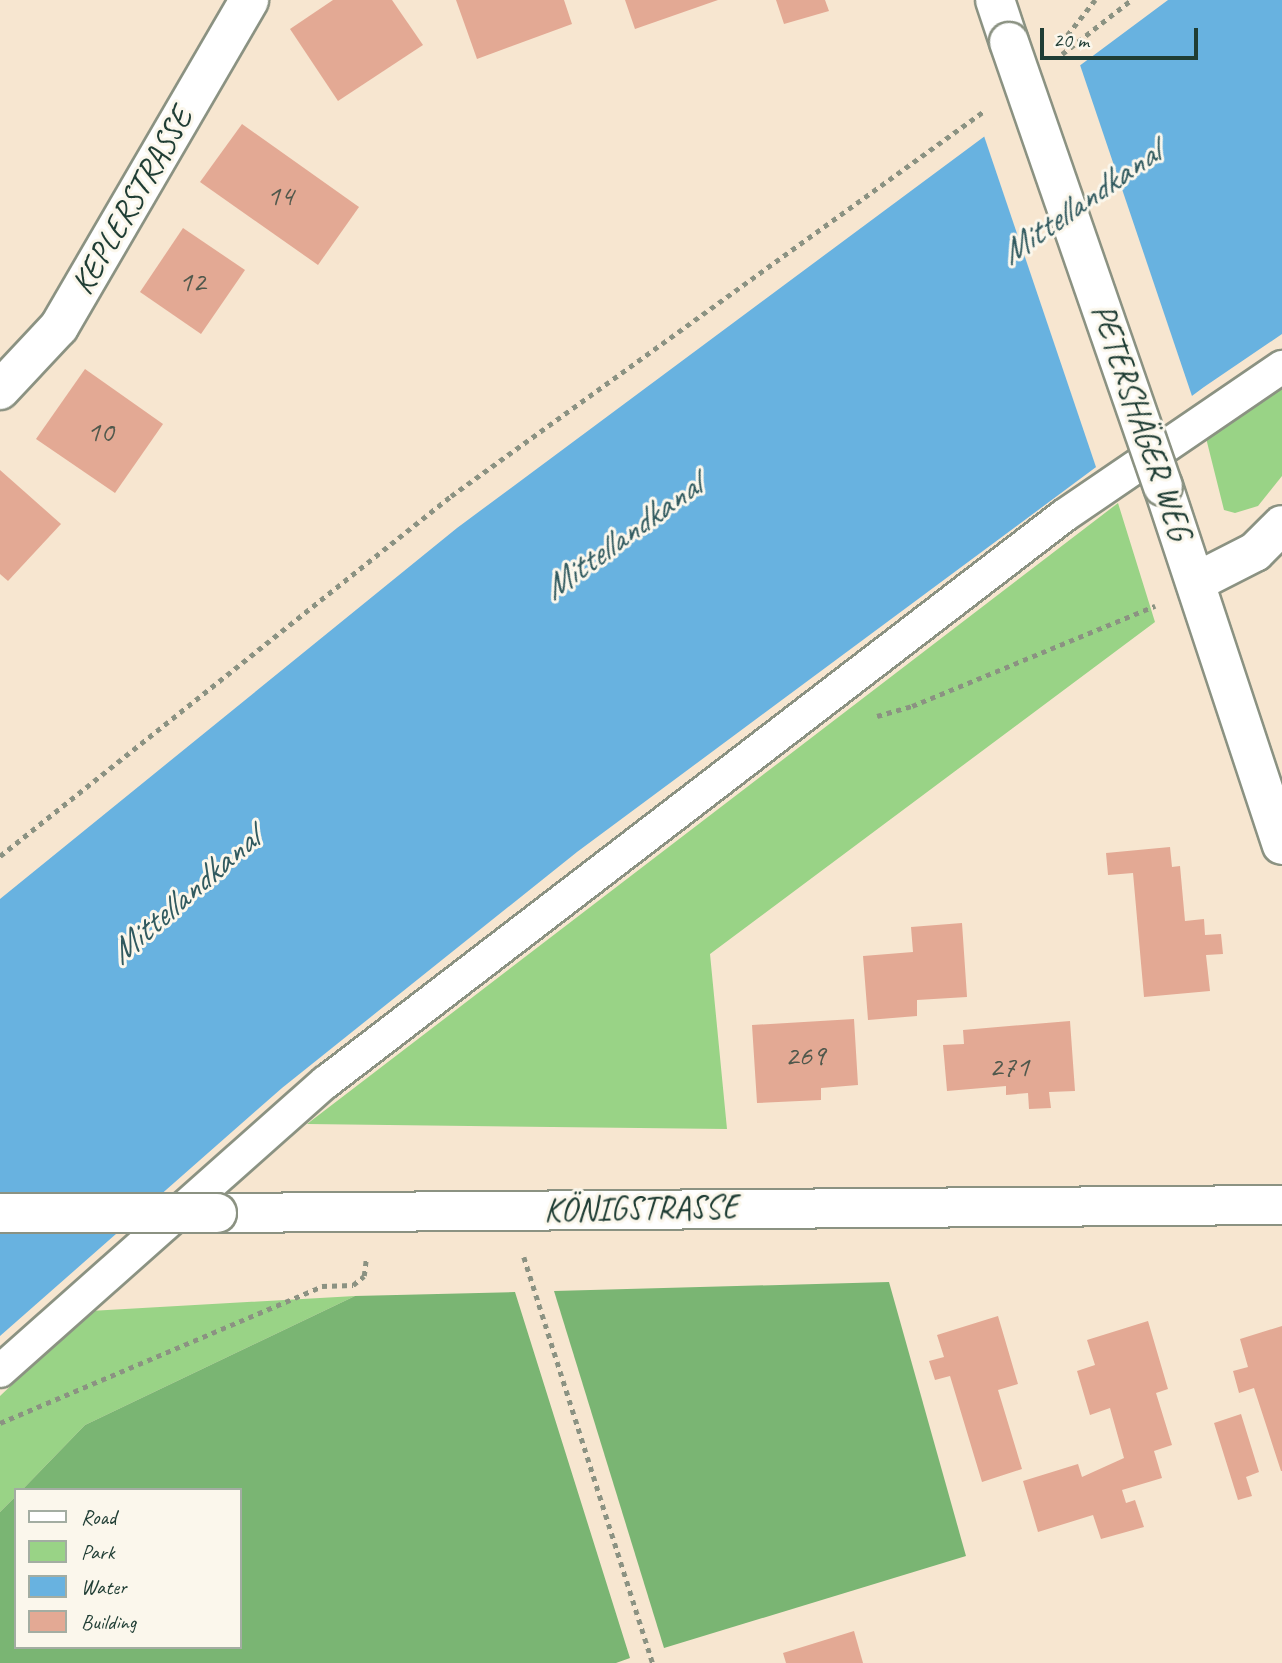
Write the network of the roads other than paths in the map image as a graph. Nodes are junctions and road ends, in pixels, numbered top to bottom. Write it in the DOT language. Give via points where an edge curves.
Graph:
graph roads {
  1 [pos="249,0"];
  2 [pos="995,0"];
  3 [pos="1282,367"];
  4 [pos="0,390"];
  5 [pos="1282,526"];
  6 [pos="1196,582"];
  7 [pos="1282,845"];
  8 [pos="1282,1205"];
  9 [pos="0,1213"];
  10 [pos="0,1371"];
  1 -- 4 [label="street, KEPLERSTRASSE" via="59,327"];
  2 -- 6 [label="street, PETERSHÄGER WEG, bridge"];
  3 -- 10 [label="lane" via="1065,515 326,1082"];
  5 -- 6 [label="street" via="1255,552"];
  6 -- 7 [label="street, PETERSHÄGER WEG"];
  8 -- 9 [label="street, KÖNIGSTRASSE, bridge"];
}
